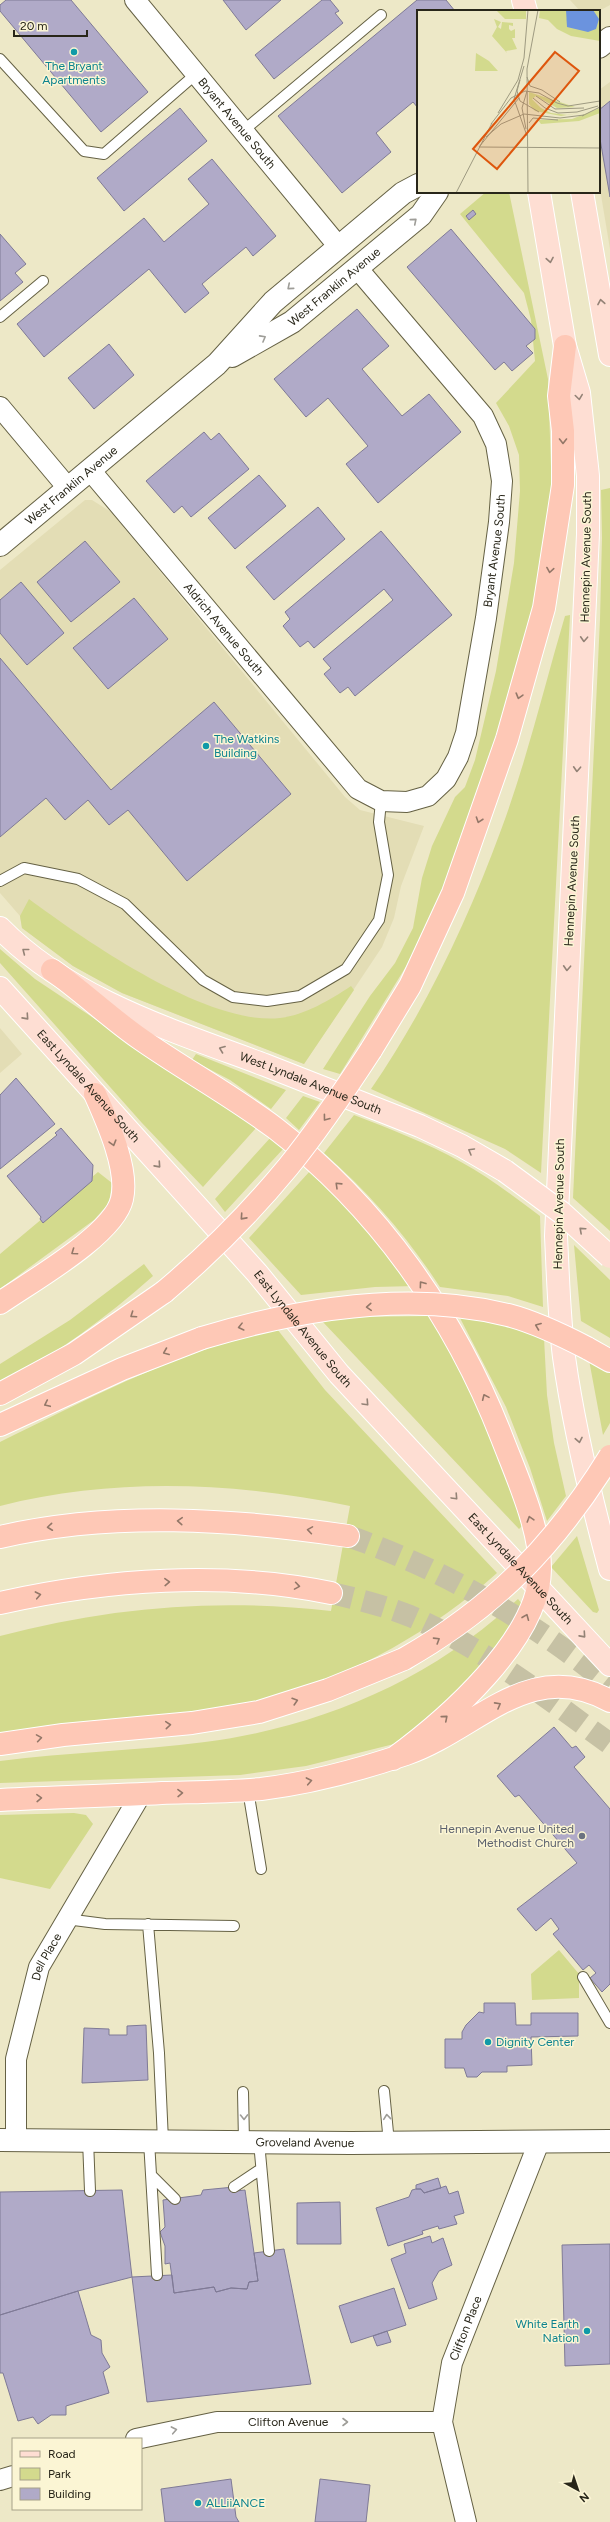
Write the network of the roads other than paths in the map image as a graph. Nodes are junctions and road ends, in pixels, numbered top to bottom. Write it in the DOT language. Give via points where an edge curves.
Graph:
graph roads {
  1 [pos="135,0"];
  2 [pos="523,0"];
  3 [pos="526,10"];
  4 [pos="381,15"];
  5 [pos="610,38"];
  6 [pos="600,46"];
  7 [pos="0,59"];
  8 [pos="196,74"];
  9 [pos="243,131"];
  10 [pos="417,186"];
  11 [pos="436,193"];
  12 [pos="539,193"];
  13 [pos="582,193"];
  14 [pos="339,246"];
  15 [pos="357,268"];
  16 [pos="43,281"];
  17 [pos="0,317"];
  18 [pos="565,346"];
  19 [pos="610,355"];
  20 [pos="217,364"];
  21 [pos="0,407"];
  22 [pos="90,470"];
  23 [pos="68,488"];
  24 [pos="0,545"];
  25 [pos="358,790"];
  26 [pos="382,801"];
  27 [pos="0,881"];
  28 [pos="0,928"];
  29 [pos="52,970"];
  30 [pos="0,988"];
  31 [pos="95,1094"];
  32 [pos="610,1257"];
  33 [pos="0,1303"];
  34 [pos="610,1361"];
  35 [pos="0,1394"];
  36 [pos="0,1425"];
  37 [pos="610,1456"];
  38 [pos="348,1536"];
  39 [pos="0,1537"];
  40 [pos="610,1569"];
  41 [pos="538,1585"];
  42 [pos="332,1593"];
  43 [pos="0,1602"];
  44 [pos="610,1665"];
  45 [pos="610,1701"];
  46 [pos="0,1744"];
  47 [pos="392,1758"];
  48 [pos="248,1790"];
  49 [pos="141,1794"];
  50 [pos="0,1800"];
  51 [pos="261,1869"];
  52 [pos="66,1919"];
  53 [pos="148,1924"];
  54 [pos="234,1926"];
  55 [pos="583,1977"];
  56 [pos="610,2023"];
  57 [pos="384,2091"];
  58 [pos="243,2092"];
  59 [pos="8,2140"];
  60 [pos="88,2140"];
  61 [pos="156,2141"];
  62 [pos="610,2141"];
  63 [pos="252,2142"];
  64 [pos="539,2142"];
  65 [pos="389,2143"];
  66 [pos="261,2169"];
  67 [pos="151,2175"];
  68 [pos="234,2187"];
  69 [pos="90,2191"];
  70 [pos="175,2199"];
  71 [pos="269,2251"];
  72 [pos="157,2275"];
  73 [pos="442,2422"];
  74 [pos="141,2438"];
  75 [pos="12,2476"];
  76 [pos="0,2480"];
  77 [pos="466,2522"];
  1 -- 8 [label="street, Bryant Avenue South"];
  2 -- 3 [label="main road"];
  4 -- 9 [label="lane"];
  5 -- 6 [label="main road"];
  7 -- 8 [label="lane" via="84,151 104,154"];
  8 -- 9 [label="street, Bryant Avenue South"];
  9 -- 14 [label="street, Bryant Avenue South"];
  10 -- 14 [label="main road, West Franklin Avenue" via="403,193"];
  15 -- 11 [label="main road, West Franklin Avenue, one-way" via="421,215"];
  12 -- 18 [label="main road, Hennepin Avenue South, one-way"];
  19 -- 13 [label="main road, one-way"];
  14 -- 20 [label="main road, West Franklin Avenue, one-way" via="273,302"];
  20 -- 15 [label="main road, West Franklin Avenue, one-way" via="292,322"];
  15 -- 26 [label="street, Bryant Avenue South" via="483,416 496,444 502,482 500,522 486,618 466,733 458,757 446,779 428,796 407,802"];
  16 -- 17 [label="lane"];
  18 -- 35 [label="highway, one-way, bridge" via="559,396 563,431 563,485 544,608 507,738 454,893 410,986 330,1112 288,1167 201,1260 164,1292 74,1354"];
  18 -- 40 [label="main road, Hennepin Avenue South, one-way" via="579,393 588,476 588,534 556,1236 560,1314 571,1402 582,1460"];
  20 -- 22 [label="main road, West Franklin Avenue"];
  21 -- 23 [label="street"];
  22 -- 23 [label="main road, West Franklin Avenue"];
  22 -- 25 [label="street, Aldrich Avenue South"];
  23 -- 24 [label="main road, West Franklin Avenue"];
  25 -- 26 [label="street, Bryant Avenue South"];
  26 -- 27 [label="lane" via="379,822 388,875 379,920 346,969 300,996 267,1001 233,997 203,980 125,904 78,879 24,868"];
  29 -- 28 [label="main road, West Lyndale Avenue South, one-way" via="21,948"];
  32 -- 29 [label="main road, West Lyndale Avenue South, one-way, bridge" via="562,1213 505,1172 462,1146 420,1126 148,1020"];
  41 -- 29 [label="highway, one-way" via="540,1564 533,1528 515,1471 489,1405 470,1363 444,1317 391,1244 352,1199 284,1136 233,1099 136,1037"];
  30 -- 31 [label="main road, East Lyndale Avenue South, one-way"];
  31 -- 33 [label="highway, one-way" via="110,1131 120,1168 123,1193 117,1211 96,1235"];
  31 -- 41 [label="main road, East Lyndale Avenue South, one-way" via="257,1273 339,1374"];
  34 -- 36 [label="highway, one-way, bridge" via="587,1348 510,1316 465,1308 411,1305 348,1308 296,1315 202,1338 122,1369"];
  46 -- 37 [label="highway, one-way, bridge" via="259,1712 328,1690 404,1659 446,1634 505,1588 558,1531 587,1493"];
  38 -- 39 [label="highway, one-way" via="298,1528 131,1520 44,1527"];
  41 -- 44 [label="main road, East Lyndale Avenue South, one-way"];
  47 -- 41 [label="highway, one-way" via="449,1715 491,1671 524,1623"];
  43 -- 42 [label="highway, one-way" via="94,1587 207,1581 256,1582"];
  47 -- 45 [label="highway, one-way" via="432,1744 518,1695 547,1686 569,1686"];
  48 -- 47 [label="highway, one-way" via="313,1780"];
  49 -- 48 [label="highway, one-way"];
  48 -- 51 [label="lane"];
  50 -- 49 [label="highway, one-way"];
  49 -- 52 [label="street, Dell Place"];
  52 -- 53 [label="lane" via="105,1924"];
  52 -- 59 [label="street, Dell Place" via="39,1967 16,2059"];
  53 -- 54 [label="lane"];
  53 -- 61 [label="lane" via="159,2053"];
  55 -- 56 [label="lane"];
  65 -- 57 [label="lane, one-way"];
  58 -- 63 [label="lane, one-way"];
  59 -- 60 [label="main road, Groveland Avenue"];
  60 -- 61 [label="main road, Groveland Avenue"];
  60 -- 69 [label="lane"];
  61 -- 63 [label="main road, Groveland Avenue"];
  61 -- 67 [label="lane"];
  62 -- 64 [label="main road, Groveland Avenue"];
  63 -- 65 [label="main road, Groveland Avenue"];
  63 -- 66 [label="lane"];
  64 -- 65 [label="main road, Groveland Avenue"];
  64 -- 73 [label="street, Clifton Place" via="452,2363"];
  66 -- 68 [label="lane"];
  66 -- 71 [label="lane"];
  67 -- 70 [label="lane"];
  67 -- 72 [label="lane"];
  74 -- 73 [label="street, Clifton Avenue, one-way" via="217,2422"];
  73 -- 77 [label="street, Clifton Place"];
  75 -- 76 [label="street"];
}
